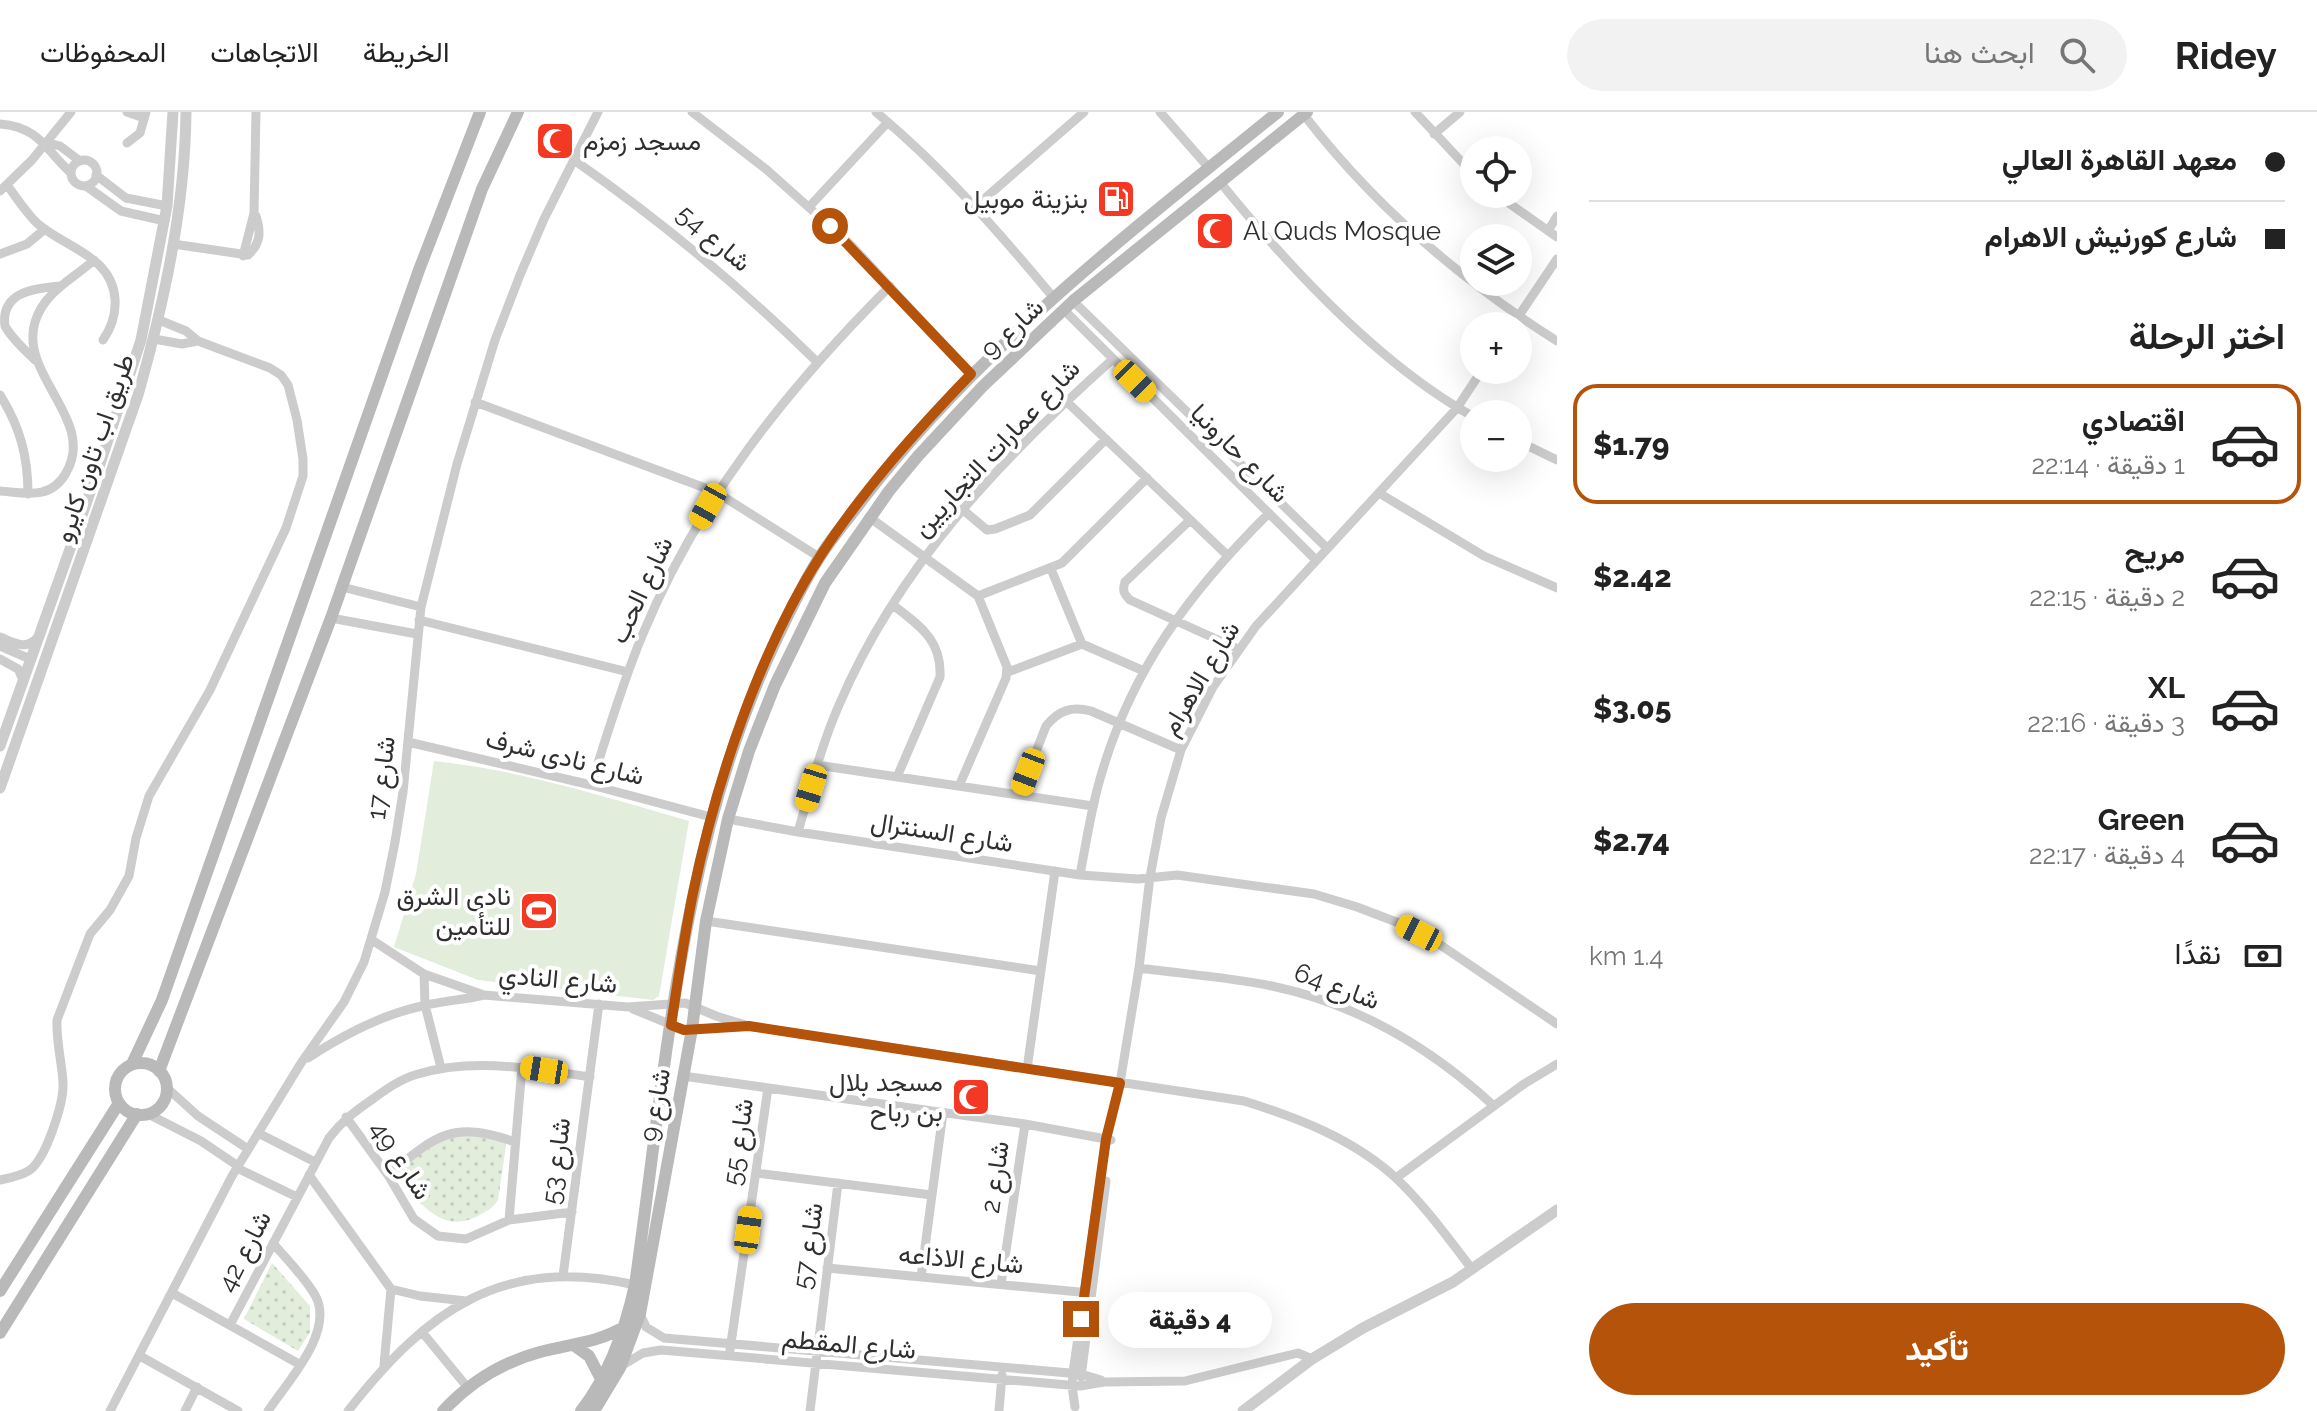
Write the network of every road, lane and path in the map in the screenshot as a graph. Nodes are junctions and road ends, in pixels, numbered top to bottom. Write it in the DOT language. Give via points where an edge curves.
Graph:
graph roads {
  1 [pos="71,112"];
  2 [pos="127,112"];
  3 [pos="173,112"];
  4 [pos="186,112"];
  5 [pos="256,112"];
  6 [pos="480,112"];
  7 [pos="518,112"];
  8 [pos="598,112"];
  9 [pos="692,112"];
  10 [pos="876,112"];
  11 [pos="1084,112"];
  12 [pos="1160,112"];
  13 [pos="1278,112"];
  14 [pos="1415,112"];
  15 [pos="1460,112"];
  16 [pos="1306,113"];
  17 [pos="145,115"];
  18 [pos="888,122"];
  19 [pos="0,124"];
  20 [pos="1434,134"];
  21 [pos="45,142"];
  22 [pos="127,143"];
  23 [pos="574,160"];
  24 [pos="80,161"];
  25 [pos="1460,161"];
  26 [pos="1209,168"];
  27 [pos="71,173"];
  28 [pos="96,175"];
  29 [pos="1220,182"];
  30 [pos="86,186"];
  31 [pos="4,188"];
  32 [pos="167,206"];
  33 [pos="809,207"];
  34 [pos="975,207"];
  35 [pos="1516,208"];
  36 [pos="1557,216"];
  37 [pos="165,221"];
  38 [pos="45,229"];
  39 [pos="1548,231"];
  40 [pos="1557,237"];
  41 [pos="173,244"];
  42 [pos="0,254"];
  43 [pos="1557,259"];
  44 [pos="94,260"];
  45 [pos="60,286"];
  46 [pos="890,286"];
  47 [pos="1053,297"];
  48 [pos="1068,305"];
  49 [pos="1515,312"];
  50 [pos="1521,312"];
  51 [pos="159,320"];
  52 [pos="1532,324"];
  53 [pos="154,339"];
  54 [pos="103,340"];
  55 [pos="198,341"];
  56 [pos="1557,341"];
  57 [pos="1113,359"];
  58 [pos="816,361"];
  59 [pos="37,362"];
  60 [pos="971,374"];
  61 [pos="1473,384"];
  62 [pos="0,395"];
  63 [pos="1066,401"];
  64 [pos="475,402"];
  65 [pos="1457,408"];
  66 [pos="1460,410"];
  67 [pos="1106,439"];
  68 [pos="1532,448"];
  69 [pos="1557,460"];
  70 [pos="1147,478"];
  71 [pos="0,491"];
  72 [pos="716,492"];
  73 [pos="1379,493"];
  74 [pos="28,494"];
  75 [pos="962,509"];
  76 [pos="1269,513"];
  77 [pos="869,517"];
  78 [pos="1190,520"];
  79 [pos="1327,548"];
  80 [pos="1227,555"];
  81 [pos="924,556"];
  82 [pos="819,557"];
  83 [pos="1316,560"];
  84 [pos="1051,569"];
  85 [pos="342,587"];
  86 [pos="1557,588"];
  87 [pos="978,596"];
  88 [pos="893,605"];
  89 [pos="421,607"];
  90 [pos="331,618"];
  91 [pos="419,620"];
  92 [pos="1175,621"];
  93 [pos="417,634"];
  94 [pos="0,637"];
  95 [pos="37,638"];
  96 [pos="1082,644"];
  97 [pos="0,646"];
  98 [pos="14,647"];
  99 [pos="1238,649"];
  100 [pos="30,659"];
  101 [pos="4,661"];
  102 [pos="1144,671"];
  103 [pos="628,672"];
  104 [pos="1008,672"];
  105 [pos="23,680"];
  106 [pos="1119,724"];
  107 [pos="408,742"];
  108 [pos="0,746"];
  109 [pos="1181,750"];
  110 [pos="817,765"];
  111 [pos="897,777"];
  112 [pos="591,785"];
  113 [pos="959,786"];
  114 [pos="0,788"];
  115 [pos="1019,795"];
  116 [pos="1093,806"];
  117 [pos="711,817"];
  118 [pos="728,819"];
  119 [pos="798,832"];
  120 [pos="1055,871"];
  121 [pos="1080,875"];
  122 [pos="1150,877"];
  123 [pos="706,921"];
  124 [pos="686,927"];
  125 [pos="703,938"];
  126 [pos="372,940"];
  127 [pos="1139,968"];
  128 [pos="1041,971"];
  129 [pos="424,974"];
  130 [pos="484,995"];
  131 [pos="675,1003"];
  132 [pos="599,1004"];
  133 [pos="425,1005"];
  134 [pos="628,1007"];
  135 [pos="695,1007"];
  136 [pos="1557,1024"];
  137 [pos="671,1025"];
  138 [pos="749,1026"];
  139 [pos="692,1029"];
  140 [pos="301,1063"];
  141 [pos="132,1064"];
  142 [pos="1557,1064"];
  143 [pos="522,1067"];
  144 [pos="441,1068"];
  145 [pos="1027,1069"];
  146 [pos="159,1071"];
  147 [pos="683,1076"];
  148 [pos="590,1077"];
  149 [pos="1120,1083"];
  150 [pos="166,1087"];
  151 [pos="768,1088"];
  152 [pos="119,1103"];
  153 [pos="1494,1106"];
  154 [pos="943,1113"];
  155 [pos="142,1114"];
  156 [pos="346,1117"];
  157 [pos="1025,1124"];
  158 [pos="258,1133"];
  159 [pos="1109,1138"];
  160 [pos="515,1142"];
  161 [pos="248,1149"];
  162 [pos="315,1162"];
  163 [pos="238,1167"];
  164 [pos="0,1173"];
  165 [pos="756,1173"];
  166 [pos="309,1175"];
  167 [pos="388,1175"];
  168 [pos="11,1177"];
  169 [pos="1396,1178"];
  170 [pos="0,1180"];
  171 [pos="838,1183"];
  172 [pos="932,1195"];
  173 [pos="297,1197"];
  174 [pos="1557,1210"];
  175 [pos="572,1212"];
  176 [pos="509,1220"];
  177 [pos="273,1243"];
  178 [pos="827,1268"];
  179 [pos="1472,1269"];
  180 [pos="563,1276"];
  181 [pos="921,1277"];
  182 [pos="1001,1284"];
  183 [pos="635,1285"];
  184 [pos="391,1289"];
  185 [pos="0,1291"];
  186 [pos="1088,1292"];
  187 [pos="172,1293"];
  188 [pos="466,1301"];
  189 [pos="640,1314"];
  190 [pos="230,1325"];
  191 [pos="624,1327"];
  192 [pos="422,1332"];
  193 [pos="0,1333"];
  194 [pos="731,1344"];
  195 [pos="575,1346"];
  196 [pos="816,1352"];
  197 [pos="140,1356"];
  198 [pos="730,1356"];
  199 [pos="1312,1359"];
  200 [pos="815,1363"];
  201 [pos="299,1364"];
  202 [pos="383,1367"];
  203 [pos="620,1368"];
  204 [pos="1003,1368"];
  205 [pos="1077,1374"];
  206 [pos="601,1379"];
  207 [pos="1002,1380"];
  208 [pos="1104,1382"];
  209 [pos="1076,1386"];
  210 [pos="197,1387"];
  211 [pos="468,1388"];
  212 [pos="1075,1409"];
  213 [pos="110,1411"];
  214 [pos="185,1411"];
  215 [pos="238,1411"];
  216 [pos="268,1411"];
  217 [pos="348,1411"];
  218 [pos="443,1411"];
  219 [pos="581,1411"];
  220 [pos="594,1411"];
  221 [pos="810,1411"];
  222 [pos="999,1411"];
  223 [pos="1243,1411"];
  1 -- 21 [label="street"];
  2 -- 17 [label="street"];
  3 -- 32 [label="street, طريق اب تاون كايرو"];
  4 -- 41 [label="street, طريق اب تاون كايرو"];
  5 -- 41 [label="street" via="254,213 260,235 253,250 243,256"];
  6 -- 141 [label="main road" via="162,1000"];
  7 -- 85 [label="main road" via="482,189"];
  8 -- 23 [label="street, شارع 17"];
  9 -- 33 [label="street"];
  10 -- 18 [label="street"];
  11 -- 34 [label="street"];
  12 -- 26 [label="street"];
  13 -- 26 [label="main road, شارع 9"];
  14 -- 20 [label="street"];
  15 -- 20 [label="street"];
  16 -- 29 [label="main road, شارع 9"];
  16 -- 49 [label="street" via="1345,166 1407,229"];
  17 -- 22 [label="street" via="140,133"];
  18 -- 33 [label="street"];
  18 -- 34 [label="street"];
  19 -- 21 [label="street"];
  20 -- 25 [label="street"];
  21 -- 24 [label="street"];
  21 -- 27 [label="street"];
  21 -- 31 [label="street"];
  23 -- 58 [label="street, شارع 54" via="680,238"];
  23 -- 64 [label="street, شارع 17" via="520,275"];
  24 -- 27 [label="street"];
  24 -- 28 [label="street" via="92,164"];
  26 -- 47 [label="main road, شارع 9"];
  27 -- 30 [label="street" via="74,182"];
  28 -- 30 [label="street"];
  28 -- 32 [label="street" via="126,198"];
  29 -- 48 [label="main road, شارع 9"];
  29 -- 65 [label="street" via="1329,303"];
  30 -- 37 [label="street" via="121,211"];
  31 -- 38 [label="street"];
  32 -- 37 [label="street, طريق اب تاون كايرو"];
  32 -- 41 [label="street"];
  33 -- 46 [label="street"];
  34 -- 47 [label="street"];
  35 -- 39 [label="street"];
  36 -- 39 [label="street"];
  37 -- 95 [label="street, طريق اب تاون كايرو" via="126,390"];
  38 -- 42 [label="street" via="27,244"];
  38 -- 44 [label="street"];
  39 -- 40 [label="street"];
  41 -- 51 [label="street, طريق اب تاون كايرو"];
  43 -- 50 [label="street"];
  44 -- 45 [label="street"];
  44 -- 54 [label="street" via="110,279 115,297 114,318"];
  45 -- 59 [label="street" via="44,302 35,322"];
  45 -- 59 [label="street" via="17,292 5,303 6,327"];
  46 -- 58 [label="street, شارع الحب"];
  46 -- 60 [label="street"];
  47 -- 60 [label="main road, شارع 9"];
  48 -- 57 [label="street, شارع حارونيا"];
  48 -- 77 [label="main road, شارع 9" via="947,423"];
  48 -- 79 [label="street, شارع حارونيا"];
  51 -- 53 [label="street, طريق اب تاون كايرو"];
  51 -- 55 [label="street"];
  52 -- 56 [label="street"];
  53 -- 55 [label="street"];
  53 -- 114 [label="street, طريق اب تاون كايرو"];
  55 -- 168 [label="street" via="281,375 297,420 303,476 286,528 210,690 149,796 123,890 90,934 57,1020 60,1104 38,1161"];
  57 -- 63 [label="street, شارع عمارات التجاريين"];
  57 -- 76 [label="street, شارع حارونيا"];
  58 -- 72 [label="street, شارع الحب"];
  59 -- 74 [label="street" via="70,428 73,452 58,484 47,492"];
  60 -- 82 [label="main road, شارع 9" via="904,447"];
  61 -- 65 [label="street, شارع الاهرام"];
  62 -- 74 [label="street" via="24,447"];
  63 -- 67 [label="street"];
  63 -- 75 [label="street, شارع عمارات التجاريين"];
  64 -- 72 [label="street"];
  64 -- 89 [label="street, شارع 17"];
  65 -- 66 [label="street"];
  65 -- 73 [label="street, شارع الاهرام"];
  67 -- 70 [label="street"];
  67 -- 75 [label="street" via="1021,520 987,530"];
  68 -- 69 [label="street"];
  70 -- 78 [label="street"];
  70 -- 84 [label="street"];
  71 -- 74 [label="street"];
  72 -- 82 [label="street"];
  72 -- 103 [label="street, شارع الحب" via="661,595"];
  73 -- 79 [label="street, شارع الاهرام"];
  73 -- 86 [label="street" via="1484,556"];
  75 -- 81 [label="street, شارع عمارات التجاريين"];
  76 -- 80 [label="street"];
  76 -- 83 [label="street, شارع حارونيا"];
  77 -- 81 [label="street"];
  77 -- 118 [label="main road, شارع 9" via="825,583 790,652"];
  78 -- 80 [label="street"];
  78 -- 92 [label="street" via="1123,589 1130,600"];
  79 -- 83 [label="street, شارع الاهرام"];
  80 -- 92 [label="street"];
  81 -- 87 [label="street"];
  81 -- 88 [label="street, شارع عمارات التجاريين"];
  82 -- 117 [label="main road, شارع 9" via="765,664"];
  83 -- 99 [label="street, شارع الاهرام"];
  84 -- 87 [label="street"];
  84 -- 96 [label="street"];
  85 -- 89 [label="street"];
  85 -- 90 [label="main road"];
  87 -- 104 [label="street"];
  88 -- 110 [label="street, شارع عمارات التجاريين" via="847,686"];
  88 -- 111 [label="street" via="928,632 941,665"];
  89 -- 91 [label="street, شارع 17"];
  90 -- 93 [label="street"];
  90 -- 146 [label="main road"];
  91 -- 93 [label="street, شارع 17"];
  91 -- 103 [label="street"];
  92 -- 99 [label="street"];
  92 -- 102 [label="street"];
  93 -- 107 [label="street, شارع 17"];
  94 -- 98 [label="street"];
  95 -- 98 [label="street"];
  95 -- 100 [label="street, طريق اب تاون كايرو"];
  96 -- 102 [label="street"];
  96 -- 104 [label="street"];
  97 -- 98 [label="street"];
  98 -- 100 [label="street"];
  98 -- 101 [label="street"];
  99 -- 109 [label="street, شارع الاهرام"];
  100 -- 105 [label="street, طريق اب تاون كايرو"];
  101 -- 105 [label="street" via="18,669"];
  102 -- 106 [label="street"];
  103 -- 112 [label="street, شارع الحب"];
  104 -- 113 [label="street"];
  105 -- 108 [label="street, طريق اب تاون كايرو"];
  106 -- 109 [label="street"];
  106 -- 115 [label="street" via="1078,708 1053,717"];
  106 -- 116 [label="street"];
  107 -- 112 [label="street, شارع نادى شرف"];
  107 -- 126 [label="street, شارع 17" via="395,842"];
  109 -- 122 [label="street, شارع الاهرام"];
  110 -- 111 [label="street"];
  110 -- 119 [label="street, شارع عمارات التجاريين"];
  111 -- 113 [label="street"];
  112 -- 117 [label="street, شارع نادى شرف"];
  113 -- 115 [label="street"];
  115 -- 116 [label="street"];
  116 -- 121 [label="street"];
  117 -- 124 [label="main road, شارع 9"];
  118 -- 119 [label="street, شارع السنترال"];
  118 -- 123 [label="main road, شارع 9"];
  119 -- 120 [label="street, شارع السنترال"];
  120 -- 121 [label="street, شارع السنترال"];
  120 -- 128 [label="street"];
  121 -- 122 [label="street, شارع السنترال"];
  122 -- 127 [label="street, شارع الاهرام"];
  122 -- 136 [label="street, شارع السنترال" via="1177,875 1270,886 1357,907 1439,944"];
  123 -- 125 [label="main road, شارع 9"];
  123 -- 128 [label="street"];
  124 -- 125 [label="main road"];
  124 -- 131 [label="main road, شارع 9"];
  125 -- 135 [label="main road, شارع 9"];
  126 -- 129 [label="street, شارع النادي"];
  126 -- 140 [label="street, شارع 17" via="344,1002"];
  127 -- 149 [label="street, شارع الاهرام"];
  127 -- 153 [label="street, شارع 64" via="1271,986 1353,1011 1428,1052"];
  128 -- 145 [label="street"];
  129 -- 130 [label="street, شارع النادي"];
  129 -- 133 [label="street"];
  130 -- 132 [label="street, شارع النادي"];
  130 -- 133 [label="street, شارع النادي"];
  131 -- 134 [label="street, شارع النادي"];
  131 -- 135 [label="street, شارع النادي"];
  131 -- 137 [label="main road, شارع 9"];
  132 -- 134 [label="street, شارع النادي"];
  132 -- 148 [label="street, شارع 53"];
  133 -- 140 [label="street, شارع النادي" via="371,1023"];
  133 -- 144 [label="street"];
  134 -- 137 [label="street, شارع النادي"];
  135 -- 138 [label="street, شارع النادي"];
  135 -- 139 [label="main road, شارع 9"];
  137 -- 139 [label="street, شارع النادي"];
  137 -- 183 [label="main road, شارع 9"];
  138 -- 139 [label="street, شارع النادي"];
  138 -- 145 [label="street"];
  139 -- 147 [label="main road, شارع 9"];
  140 -- 158 [label="street, شارع 17"];
  141 -- 146 [label="main road" via="147,1063"];
  141 -- 152 [label="main road" via="117,1078"];
  142 -- 153 [label="street"];
  143 -- 144 [label="street, شارع 42"];
  143 -- 148 [label="street, شارع 42"];
  143 -- 160 [label="street"];
  144 -- 156 [label="street, شارع 42" via="392,1085"];
  145 -- 149 [label="street"];
  146 -- 150 [label="main road"];
  147 -- 151 [label="street"];
  147 -- 189 [label="main road, شارع 9"];
  148 -- 175 [label="street, شارع 53"];
  149 -- 159 [label="street, شارع الاهرام"];
  149 -- 169 [label="street" via="1218,1096 1280,1112 1342,1140"];
  150 -- 155 [label="main road" via="162,1104"];
  150 -- 161 [label="street"];
  151 -- 154 [label="street"];
  151 -- 165 [label="street, شارع 55"];
  152 -- 155 [label="main road"];
  152 -- 185 [label="main road"];
  153 -- 169 [label="street"];
  154 -- 157 [label="street"];
  154 -- 172 [label="street"];
  155 -- 163 [label="street" via="201,1141"];
  155 -- 193 [label="main road"];
  156 -- 162 [label="street, شارع 42"];
  156 -- 167 [label="street, شارع 49"];
  157 -- 159 [label="street"];
  157 -- 182 [label="street, شارع 2"];
  158 -- 161 [label="street, شارع 17"];
  158 -- 162 [label="street"];
  159 -- 186 [label="street, شارع الاهرام"];
  160 -- 167 [label="street" via="477,1131 453,1132 431,1141"];
  160 -- 176 [label="street"];
  161 -- 163 [label="street, شارع 17"];
  162 -- 166 [label="street, شارع 42"];
  163 -- 173 [label="street"];
  163 -- 187 [label="street, شارع 17"];
  164 -- 168 [label="street"];
  165 -- 171 [label="street"];
  165 -- 194 [label="street, شارع 55"];
  166 -- 173 [label="street, شارع 42"];
  166 -- 184 [label="street"];
  167 -- 176 [label="street, شارع 49" via="414,1219 438,1236 466,1239"];
  168 -- 170 [label="street"];
  169 -- 179 [label="street"];
  171 -- 172 [label="street"];
  171 -- 178 [label="street, شارع 57"];
  172 -- 181 [label="street"];
  173 -- 177 [label="street, شارع 42"];
  174 -- 179 [label="street"];
  175 -- 176 [label="street, شارع 49"];
  175 -- 180 [label="street, شارع 53"];
  177 -- 190 [label="street, شارع 42"];
  177 -- 201 [label="street" via="313,1292 320,1309 317,1336"];
  178 -- 181 [label="street, شارع الاذاعه"];
  178 -- 196 [label="street, شارع 57"];
  179 -- 199 [label="street"];
  180 -- 183 [label="street"];
  180 -- 188 [label="street" via="508,1285"];
  181 -- 182 [label="street, شارع الاذاعه"];
  182 -- 186 [label="street, شارع الاذاعه"];
  183 -- 191 [label="main road, شارع 9"];
  184 -- 188 [label="street"];
  184 -- 202 [label="street"];
  186 -- 205 [label="street, شارع الاهرام"];
  187 -- 190 [label="street"];
  187 -- 197 [label="street, شارع 17"];
  188 -- 192 [label="street"];
  189 -- 194 [label="street, شارع المقطم" via="657,1336"];
  189 -- 203 [label="main road, شارع 9"];
  190 -- 201 [label="street"];
  191 -- 195 [label="main road"];
  191 -- 206 [label="main road, شارع 9"];
  192 -- 202 [label="street"];
  192 -- 211 [label="street"];
  194 -- 196 [label="street, شارع المقطم"];
  194 -- 198 [label="street, شارع 55"];
  195 -- 206 [label="main road" via="589,1356"];
  195 -- 211 [label="main road" via="523,1358"];
  196 -- 200 [label="street, شارع 57"];
  196 -- 204 [label="street, شارع المقطم"];
  197 -- 210 [label="street"];
  197 -- 213 [label="street, شارع 17"];
  198 -- 200 [label="street, شارع المقطم"];
  198 -- 203 [label="street, شارع المقطم" via="652,1351"];
  199 -- 208 [label="street" via="1293,1354 1185,1381"];
  199 -- 223 [label="street"];
  200 -- 207 [label="street, شارع المقطم"];
  200 -- 221 [label="street, شارع 57"];
  201 -- 216 [label="street"];
  202 -- 217 [label="street"];
  203 -- 220 [label="main road, شارع 9"];
  204 -- 205 [label="street, شارع المقطم"];
  204 -- 207 [label="street"];
  205 -- 208 [label="street"];
  205 -- 209 [label="street, شارع الاهرام"];
  206 -- 219 [label="main road, شارع 9"];
  207 -- 209 [label="street, شارع المقطم"];
  207 -- 222 [label="street"];
  208 -- 209 [label="street"];
  209 -- 212 [label="street, شارع الاهرام"];
  210 -- 214 [label="street"];
  210 -- 215 [label="street"];
  211 -- 218 [label="main road"];
}
